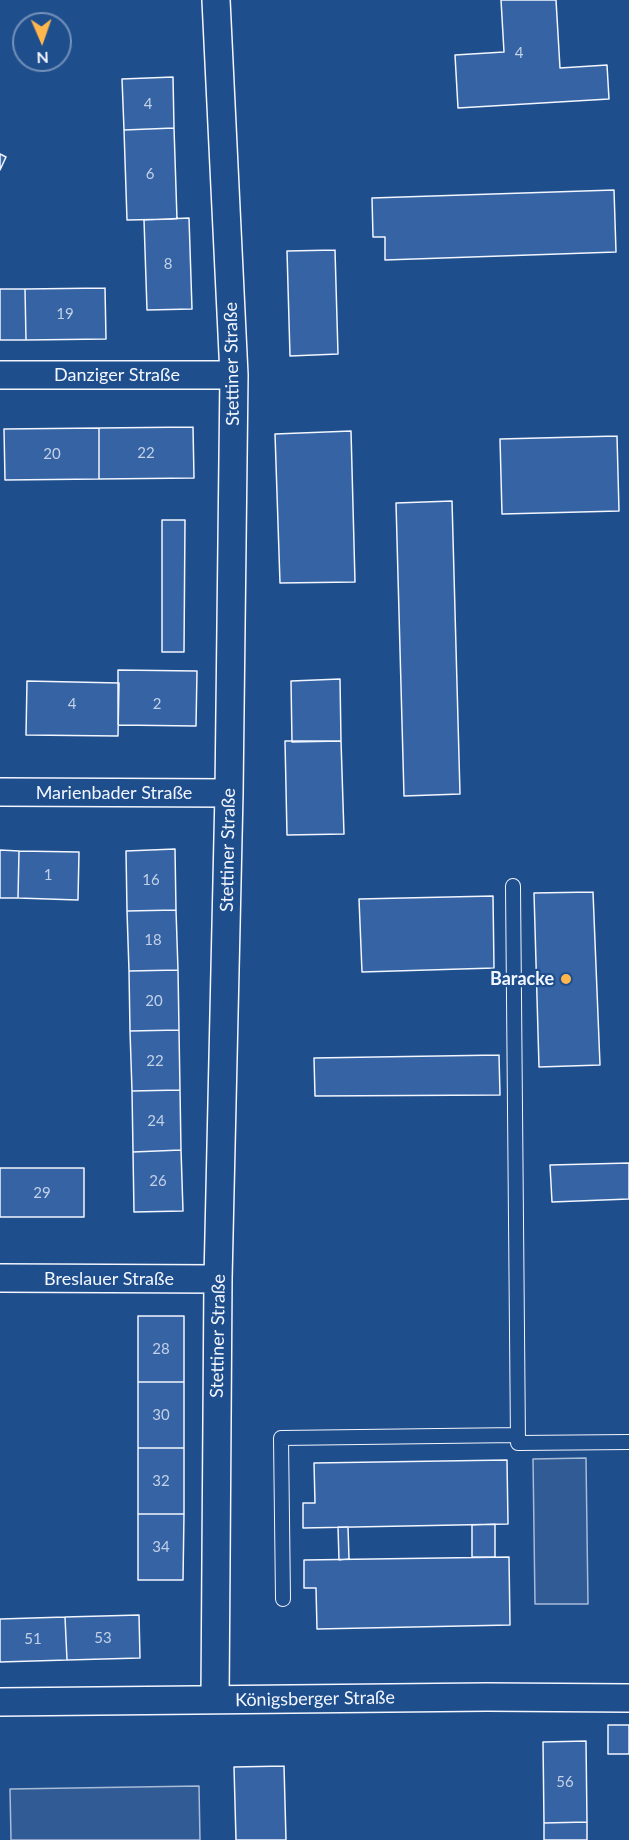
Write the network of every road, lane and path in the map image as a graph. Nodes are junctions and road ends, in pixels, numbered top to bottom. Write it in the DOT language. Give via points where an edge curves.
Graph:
graph roads {
  1 [pos="216,0"];
  2 [pos="0,375"];
  3 [pos="234,375"];
  4 [pos="0,792"];
  5 [pos="229,793"];
  6 [pos="513,886"];
  7 [pos="0,1278"];
  8 [pos="218,1279"];
  9 [pos="518,1435"];
  10 [pos="629,1442"];
  11 [pos="283,1599"];
  12 [pos="629,1698"];
  13 [pos="214,1700"];
  14 [pos="0,1702"];
  1 -- 3 [label="street, Stettiner Straße"];
  2 -- 3 [label="street, Danziger Straße"];
  3 -- 5 [label="street, Stettiner Straße"];
  4 -- 5 [label="street, Marienbader Straße"];
  5 -- 8 [label="street, Stettiner Straße"];
  6 -- 9 [label="lane"];
  7 -- 8 [label="street, Breslauer Straße"];
  8 -- 13 [label="street, Stettiner Straße"];
  9 -- 10 [label="lane" via="518,1443"];
  9 -- 11 [label="lane" via="281,1438"];
  12 -- 13 [label="street, Königsberger Straße"];
  13 -- 14 [label="street, Königsberger Straße"];
}
